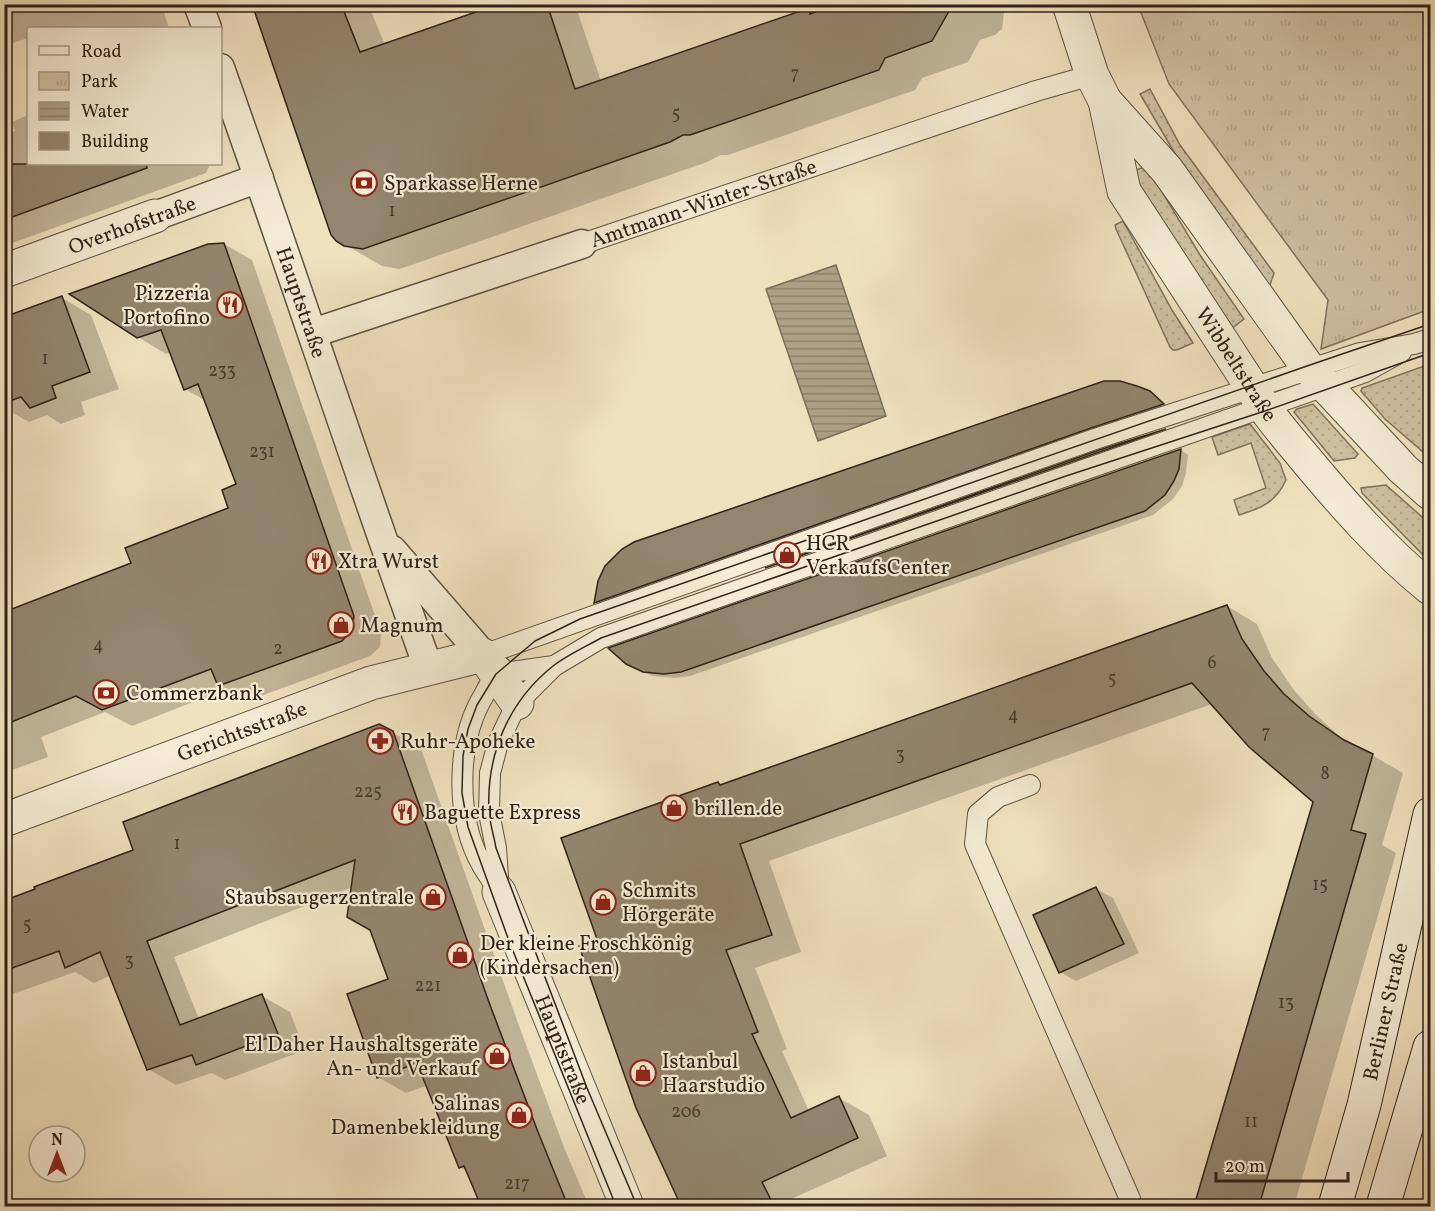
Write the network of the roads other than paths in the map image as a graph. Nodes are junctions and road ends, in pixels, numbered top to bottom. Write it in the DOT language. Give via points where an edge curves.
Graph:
graph roads {
  1 [pos="198,4"];
  2 [pos="1069,4"];
  3 [pos="207,27"];
  4 [pos="222,74"];
  5 [pos="1099,88"];
  6 [pos="259,178"];
  7 [pos="155,216"];
  8 [pos="582,244"];
  9 [pos="4,271"];
  10 [pos="313,333"];
  11 [pos="1422,342"];
  12 [pos="1317,378"];
  13 [pos="1258,398"];
  14 [pos="1431,493"];
  15 [pos="381,537"];
  16 [pos="1431,588"];
  17 [pos="490,664"];
  18 [pos="554,666"];
  19 [pos="428,667"];
  20 [pos="517,703"];
  21 [pos="1030,785"];
  22 [pos="1431,814"];
  23 [pos="4,820"];
  24 [pos="500,892"];
  25 [pos="1431,1047"];
  26 [pos="627,1206"];
  27 [pos="1132,1206"];
  28 [pos="1335,1206"];
  29 [pos="1383,1206"];
  1 -- 3 [label="street"];
  2 -- 5 [label="street, Wibbeltstraße"];
  4 -- 6 [label="street, Hauptstraße"];
  5 -- 8 [label="lane, Amtmann-Winter-Straße" via="1035,92"];
  5 -- 12 [label="street, Wibbeltstraße" via="1167,170"];
  5 -- 13 [label="street, Wibbeltstraße" via="1124,191"];
  6 -- 7 [label="street, Overhofstraße"];
  6 -- 10 [label="street, Hauptstraße"];
  7 -- 9 [label="street, Overhofstraße"];
  8 -- 10 [label="street, Amtmann-Winter-Straße"];
  10 -- 15 [label="street, Hauptstraße"];
  11 -- 12 [label="lane" via="1365,372"];
  12 -- 13 [label="lane"];
  12 -- 14 [label="street, Wibbeltstraße"];
  13 -- 16 [label="street, Wibbeltstraße" via="1330,489 1402,566"];
  13 -- 17 [label="lane" via="1095,439 580,619"];
  13 -- 18 [label="lane" via="601,638"];
  15 -- 17 [label="street, Hauptstraße"];
  15 -- 19 [label="street, Hauptstraße"];
  17 -- 18 [label="lane"];
  17 -- 19 [label="street, Gerichtsstraße"];
  17 -- 20 [label="street, Hauptstraße"];
  17 -- 24 [label="lane, Hauptstraße" via="468,729 462,793 468,827 481,863"];
  18 -- 20 [label="lane, Hauptstraße"];
  19 -- 23 [label="street, Gerichtsstraße" via="371,682"];
  20 -- 24 [label="lane, Hauptstraße" via="498,743 490,773 489,813"];
  21 -- 27 [label="lane" via="998,797 978,814 975,844"];
  22 -- 28 [label="street, Berliner Straße" via="1364,1104"];
  24 -- 26 [label="street, Hauptstraße"];
  25 -- 29 [label="street"];
}
